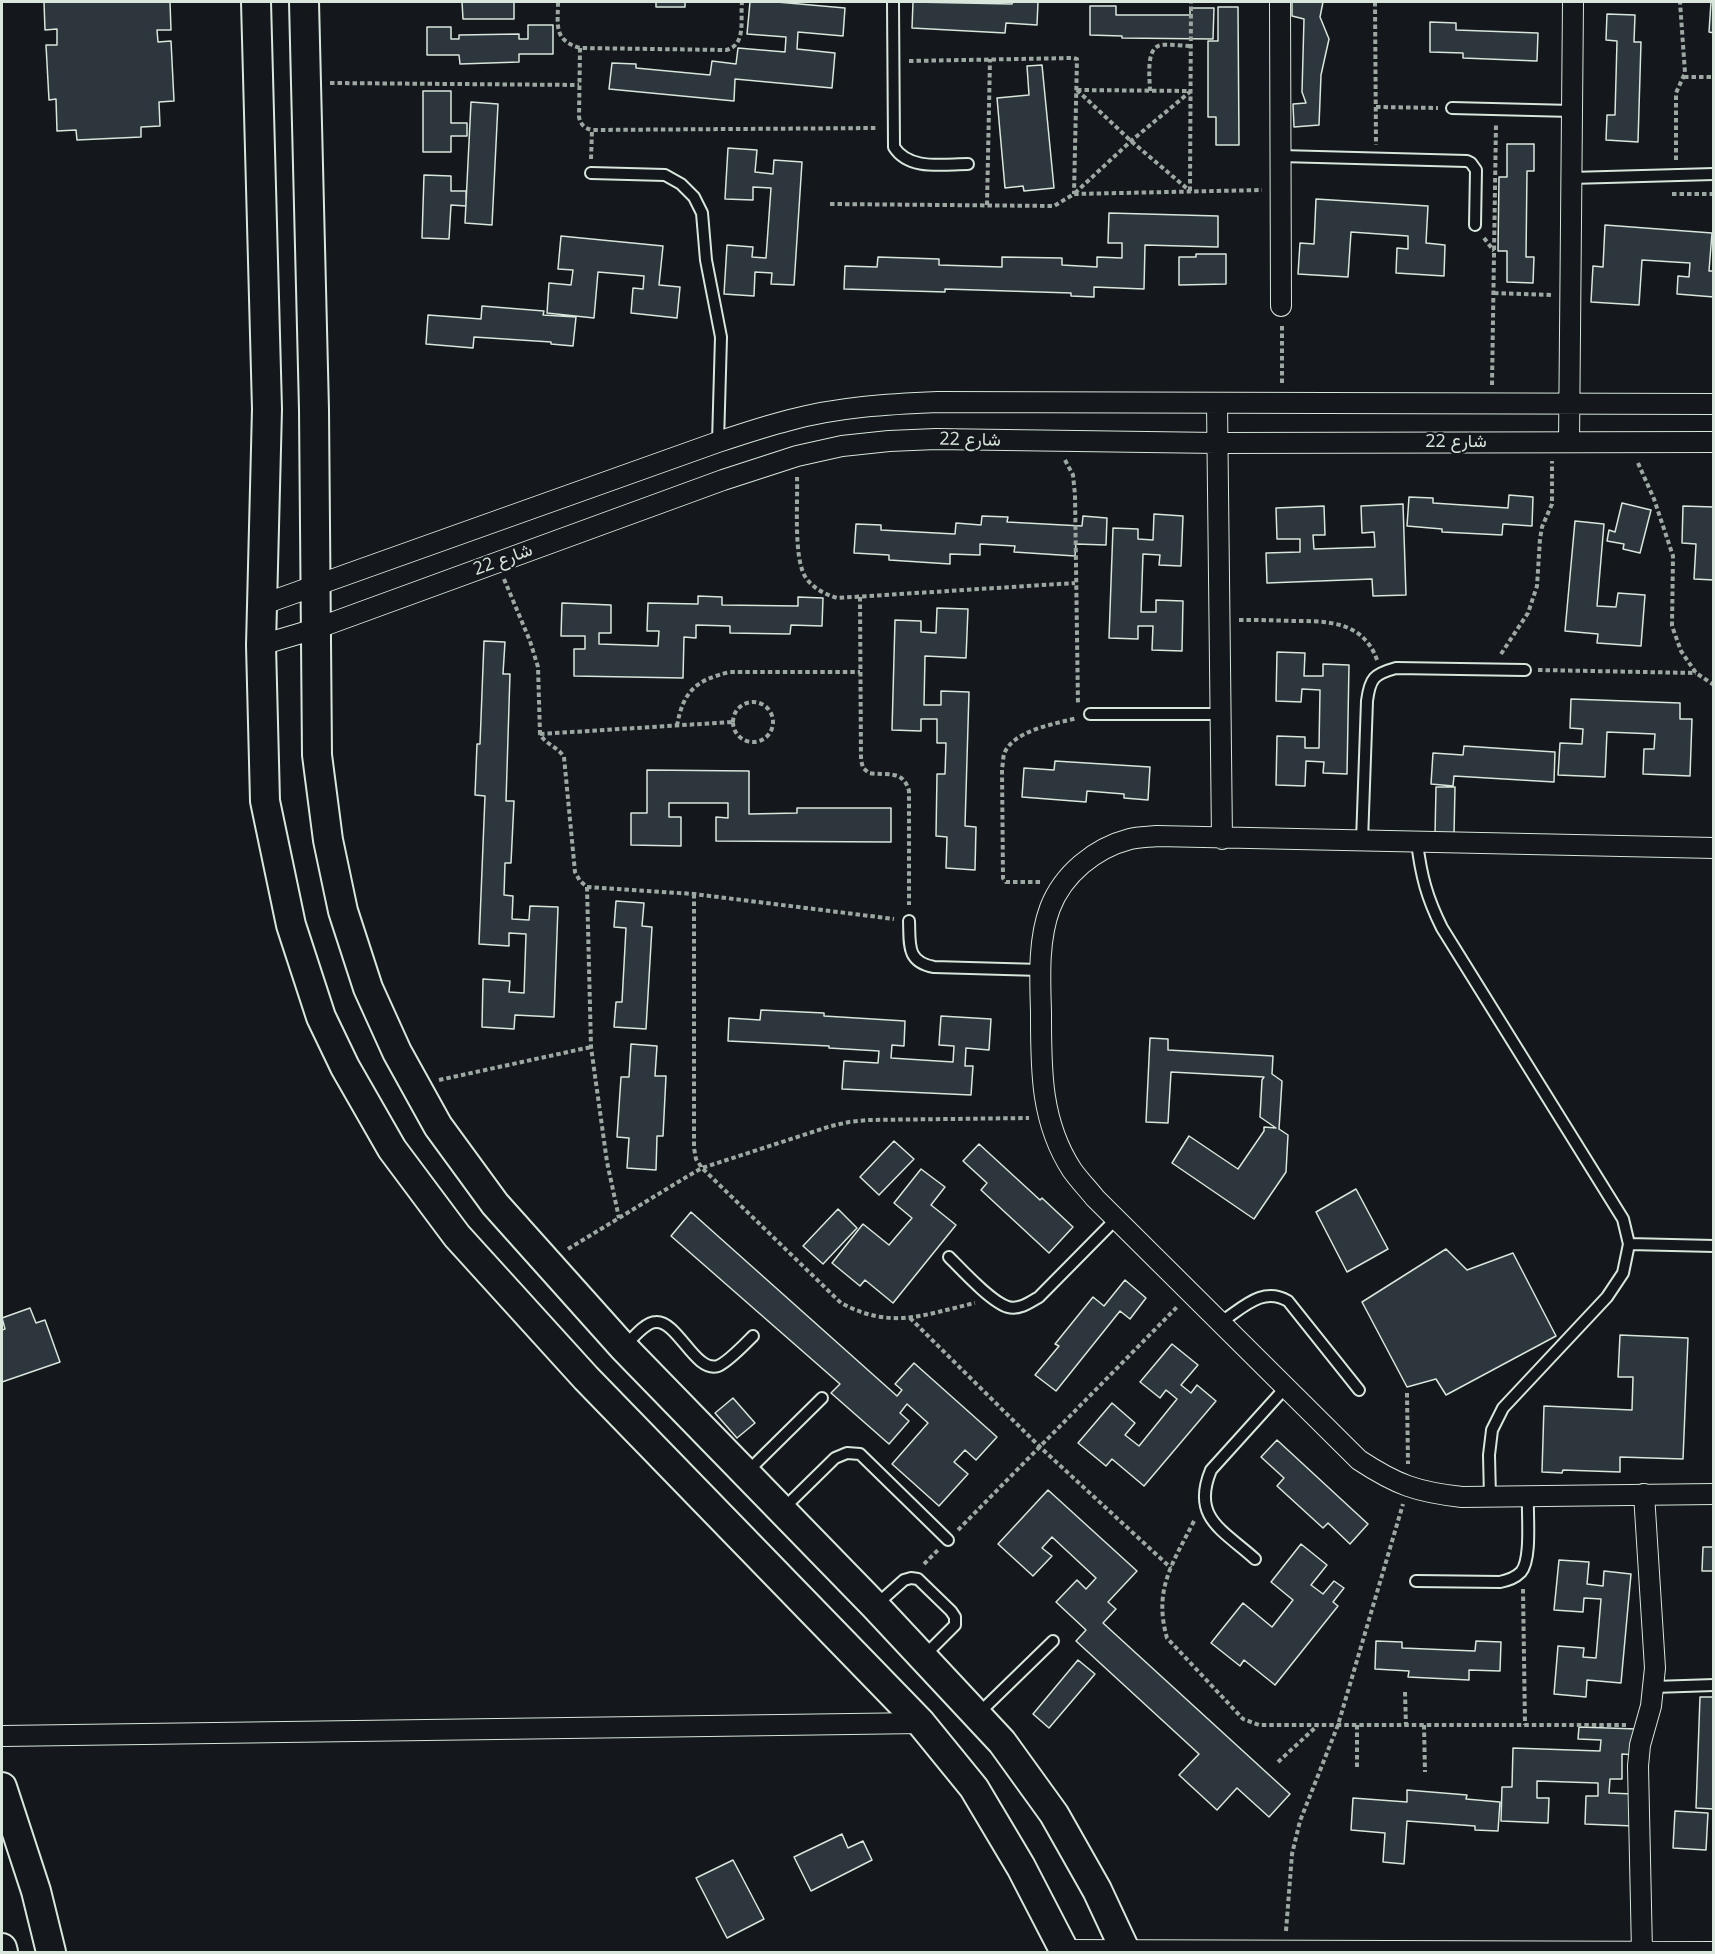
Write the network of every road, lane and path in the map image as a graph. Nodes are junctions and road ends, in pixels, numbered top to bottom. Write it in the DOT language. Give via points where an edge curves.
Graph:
graph roads {
  1 [pos="256,2"];
  2 [pos="304,2"];
  3 [pos="558,2"];
  4 [pos="742,2"];
  5 [pos="893,2"];
  6 [pos="1191,2"];
  7 [pos="1280,2"];
  8 [pos="1375,2"];
  9 [pos="1573,2"];
  10 [pos="1680,2"];
  11 [pos="1191,46"];
  12 [pos="580,48"];
  13 [pos="990,59"];
  14 [pos="893,62"];
  15 [pos="1684,77"];
  16 [pos="1713,77"];
  17 [pos="305,82"];
  18 [pos="579,85"];
  19 [pos="1077,90"];
  20 [pos="1150,91"];
  21 [pos="1191,91"];
  22 [pos="1376,107"];
  23 [pos="1452,108"];
  24 [pos="1496,110"];
  25 [pos="1572,111"];
  26 [pos="894,128"];
  27 [pos="592,130"];
  28 [pos="1131,141"];
  29 [pos="1281,156"];
  30 [pos="1376,158"];
  31 [pos="968,164"];
  32 [pos="591,173"];
  33 [pos="1713,174"];
  34 [pos="1676,175"];
  35 [pos="1571,178"];
  36 [pos="1281,190"];
  37 [pos="1190,191"];
  38 [pos="1074,194"];
  39 [pos="830,204"];
  40 [pos="987,206"];
  41 [pos="1474,225"];
  42 [pos="1494,293"];
  43 [pos="1569,296"];
  44 [pos="1281,306"];
  45 [pos="1217,403"];
  46 [pos="1282,403"];
  47 [pos="1492,404"];
  48 [pos="1713,404"];
  49 [pos="1568,405"];
  50 [pos="1049,441"];
  51 [pos="718,442"];
  52 [pos="1560,442"];
  53 [pos="1625,442"];
  54 [pos="1713,442"];
  55 [pos="1217,443"];
  56 [pos="797,456"];
  57 [pos="496,563"];
  58 [pos="1076,583"];
  59 [pos="314,587"];
  60 [pos="860,597"];
  61 [pos="261,605"];
  62 [pos="1220,620"];
  63 [pos="315,629"];
  64 [pos="261,645"];
  65 [pos="1491,669"];
  66 [pos="1525,670"];
  67 [pos="860,672"];
  68 [pos="1381,672"];
  69 [pos="1696,673"];
  70 [pos="1713,685"];
  71 [pos="1090,714"];
  72 [pos="1221,714"];
  73 [pos="732,722"];
  74 [pos="677,726"];
  75 [pos="540,734"];
  76 [pos="1222,839"];
  77 [pos="1362,841"];
  78 [pos="1416,842"];
  79 [pos="1713,848"];
  80 [pos="1065,881"];
  81 [pos="587,887"];
  82 [pos="694,894"];
  83 [pos="909,921"];
  84 [pos="1040,970"];
  85 [pos="591,1047"];
  86 [pos="415,1086"];
  87 [pos="1049,1118"];
  88 [pos="702,1168"];
  89 [pos="619,1218"];
  90 [pos="1116,1219"];
  91 [pos="1629,1244"];
  92 [pos="1713,1246"];
  93 [pos="949,1257"];
  94 [pos="547,1262"];
  95 [pos="1191,1293"];
  96 [pos="993,1299"];
  97 [pos="910,1318"];
  98 [pos="1221,1322"];
  99 [pos="753,1336"];
  100 [pos="623,1347"];
  101 [pos="1286,1387"];
  102 [pos="1359,1390"];
  103 [pos="1407,1393"];
  104 [pos="822,1398"];
  105 [pos="1040,1447"];
  106 [pos="746,1473"];
  107 [pos="1408,1487"];
  108 [pos="1644,1494"];
  109 [pos="1713,1494"];
  110 [pos="1490,1497"];
  111 [pos="1528,1497"];
  112 [pos="1204,1502"];
  113 [pos="782,1510"];
  114 [pos="948,1540"];
  115 [pos="1255,1559"];
  116 [pos="1171,1568"];
  117 [pos="1523,1570"];
  118 [pos="911,1578"];
  119 [pos="1416,1581"];
  120 [pos="875,1606"];
  121 [pos="1053,1641"];
  122 [pos="923,1657"];
  123 [pos="1713,1685"];
  124 [pos="1654,1687"];
  125 [pos="1405,1692"];
  126 [pos="977,1715"];
  127 [pos="921,1724"];
  128 [pos="1317,1725"];
  129 [pos="1338,1725"];
  130 [pos="1356,1725"];
  131 [pos="1406,1725"];
  132 [pos="1424,1725"];
  133 [pos="1525,1725"];
  134 [pos="1644,1725"];
  135 [pos="2,1736"];
  136 [pos="1278,1762"];
  137 [pos="1357,1770"];
  138 [pos="1425,1772"];
  139 [pos="2,1787"];
  140 [pos="2,1948"];
  141 [pos="1065,1951"];
  142 [pos="1126,1951"];
  143 [pos="1284,1951"];
  144 [pos="1642,1952"];
  145 [pos="3,1953"];
  146 [pos="51,1953"];
  147 [pos="1712,1953"];
  1 -- 61 [label="street" via="267,409"];
  2 -- 17 [label="street"];
  3 -- 12 [label="path" via="558,33"];
  4 -- 12 [label="path" via="738,44 730,49"];
  5 -- 14 [label="lane"];
  6 -- 11 [label="path"];
  7 -- 29 [label="street"];
  8 -- 22 [label="path"];
  9 -- 25 [label="street"];
  10 -- 15 [label="path"];
  11 -- 20 [label="path" via="1159,45 1153,50"];
  11 -- 21 [label="path"];
  12 -- 18 [label="path"];
  13 -- 14 [label="path"];
  13 -- 19 [label="path" via="1077,59"];
  13 -- 40 [label="path"];
  14 -- 26 [label="lane"];
  15 -- 16 [label="path"];
  15 -- 34 [label="path" via="1676,93"];
  17 -- 18 [label="path"];
  17 -- 59 [label="street" via="314,410"];
  18 -- 27 [label="path" via="580,124"];
  19 -- 20 [label="path"];
  19 -- 28 [label="path"];
  19 -- 38 [label="path"];
  20 -- 21 [label="path"];
  21 -- 28 [label="path"];
  21 -- 37 [label="path"];
  22 -- 23 [label="path"];
  22 -- 30 [label="path"];
  23 -- 24 [label="lane"];
  24 -- 25 [label="lane"];
  24 -- 42 [label="path"];
  25 -- 35 [label="street"];
  26 -- 27 [label="path"];
  26 -- 31 [label="lane" via="894,147 904,158 918,163"];
  27 -- 32 [label="path"];
  28 -- 37 [label="path"];
  28 -- 38 [label="path"];
  29 -- 30 [label="lane"];
  29 -- 36 [label="street"];
  30 -- 41 [label="lane" via="1471,163 1476,175"];
  32 -- 51 [label="lane" via="664,175 681,183 694,196 702,213 706,260 722,337"];
  33 -- 34 [label="lane"];
  34 -- 35 [label="lane"];
  35 -- 43 [label="street"];
  36 -- 37 [label="path"];
  36 -- 44 [label="street"];
  37 -- 38 [label="path"];
  38 -- 40 [label="path" via="1054,206"];
  39 -- 40 [label="path"];
  42 -- 43 [label="path"];
  42 -- 47 [label="path"];
  43 -- 49 [label="street"];
  44 -- 46 [label="path"];
  45 -- 46 [label="street, شارع 22"];
  45 -- 51 [label="street, شارع 22" via="888,404 790,420"];
  45 -- 55 [label="street"];
  46 -- 47 [label="street, شارع 22"];
  47 -- 49 [label="street, شارع 22"];
  48 -- 49 [label="street, شارع 22"];
  49 -- 52 [label="street"];
  50 -- 55 [label="street, شارع 22"];
  50 -- 56 [label="street, شارع 22" via="889,441"];
  50 -- 58 [label="path" via="1073,475"];
  51 -- 59 [label="street, شارع 22"];
  52 -- 53 [label="street, شارع 22"];
  52 -- 55 [label="street, شارع 22"];
  52 -- 65 [label="path" via="1552,504 1540,539 1538,586 1528,613"];
  53 -- 54 [label="street, شارع 22"];
  53 -- 69 [label="path" via="1654,499 1673,556 1672,626 1681,651"];
  55 -- 62 [label="street"];
  56 -- 57 [label="street, شارع 22"];
  56 -- 60 [label="path" via="799,561 806,578 819,591 837,598"];
  57 -- 63 [label="street, شارع 22"];
  57 -- 75 [label="path" via="535,654"];
  58 -- 60 [label="path"];
  58 -- 71 [label="path" via="1077,700 1078,707"];
  59 -- 61 [label="street, شارع 22"];
  59 -- 63 [label="street"];
  60 -- 67 [label="path"];
  61 -- 64 [label="street"];
  62 -- 68 [label="path" via="1328,621 1363,638"];
  62 -- 72 [label="street"];
  63 -- 64 [label="street, شارع 22"];
  63 -- 86 [label="street" via="317,755 328,840 343,911 368,988"];
  64 -- 127 [label="street" via="265,801 291,925 321,1017 392,1149 457,1236 586,1378"];
  65 -- 66 [label="lane"];
  65 -- 68 [label="lane" via="1396,668"];
  66 -- 69 [label="path"];
  67 -- 74 [label="path" via="730,672 709,677 692,690 680,708"];
  67 -- 83 [label="path" via="863,768 868,773 900,776 909,791"];
  68 -- 77 [label="lane" via="1369,684 1367,700"];
  69 -- 70 [label="path"];
  71 -- 72 [label="lane"];
  71 -- 80 [label="path" via="1023,734 1011,742 1004,754 1003,878 1006,882"];
  72 -- 76 [label="street"];
  73 -- 73 [label="path" via="741,739 760,741 773,726 773,716 768,708 750,701 741,705"];
  73 -- 74 [label="path"];
  74 -- 75 [label="path"];
  75 -- 81 [label="path" via="564,757 575,872"];
  76 -- 77 [label="street"];
  76 -- 80 [label="street" via="1130,839 1083,862"];
  77 -- 78 [label="street"];
  78 -- 79 [label="street"];
  78 -- 91 [label="lane" via="1428,901 1442,928 1623,1219"];
  80 -- 84 [label="street" via="1050,908"];
  81 -- 82 [label="path"];
  81 -- 85 [label="path"];
  82 -- 83 [label="path"];
  82 -- 88 [label="path" via="693,1148"];
  83 -- 84 [label="lane" via="910,948 923,965"];
  84 -- 87 [label="street" via="1041,1066"];
  85 -- 86 [label="path"];
  85 -- 89 [label="path"];
  86 -- 94 [label="street" via="438,1126 495,1204"];
  87 -- 88 [label="path" via="849,1122"];
  87 -- 90 [label="street" via="1072,1170"];
  88 -- 89 [label="path"];
  88 -- 97 [label="path" via="841,1303 874,1317"];
  89 -- 94 [label="path"];
  90 -- 95 [label="street"];
  90 -- 96 [label="lane" via="1039,1297 1025,1306 1008,1307"];
  91 -- 92 [label="lane"];
  91 -- 110 [label="lane" via="1623,1273 1607,1297 1503,1408 1492,1430"];
  93 -- 96 [label="lane"];
  94 -- 100 [label="street"];
  95 -- 98 [label="street"];
  95 -- 105 [label="path"];
  96 -- 97 [label="path"];
  97 -- 105 [label="path"];
  98 -- 101 [label="street"];
  98 -- 102 [label="lane" via="1258,1297 1279,1296 1288,1301"];
  99 -- 100 [label="lane" via="717,1366 700,1360 664,1323 647,1325"];
  100 -- 106 [label="street"];
  101 -- 107 [label="street" via="1359,1460"];
  101 -- 112 [label="lane" via="1211,1470 1204,1485"];
  103 -- 107 [label="path"];
  104 -- 106 [label="lane"];
  105 -- 114 [label="path"];
  105 -- 116 [label="path"];
  106 -- 113 [label="street"];
  107 -- 110 [label="street" via="1444,1495"];
  107 -- 129 [label="path"];
  108 -- 109 [label="street"];
  108 -- 111 [label="street"];
  108 -- 124 [label="street"];
  110 -- 111 [label="street"];
  111 -- 117 [label="lane" via="1527,1558"];
  112 -- 115 [label="lane" via="1209,1518"];
  112 -- 116 [label="path"];
  113 -- 114 [label="lane" via="835,1458 847,1452 860,1454"];
  113 -- 120 [label="street"];
  114 -- 118 [label="path"];
  116 -- 128 [label="path" via="1161,1603 1167,1638 1243,1719 1259,1725"];
  117 -- 119 [label="lane" via="1513,1579 1500,1582"];
  117 -- 133 [label="path"];
  118 -- 120 [label="lane"];
  118 -- 122 [label="lane" via="923,1583 955,1617 950,1632"];
  120 -- 122 [label="street"];
  121 -- 126 [label="lane"];
  122 -- 126 [label="street"];
  123 -- 124 [label="lane"];
  124 -- 134 [label="street"];
  125 -- 131 [label="path"];
  126 -- 142 [label="street" via="1002,1742 1054,1814"];
  127 -- 135 [label="street"];
  127 -- 141 [label="street" via="974,1788 1022,1867"];
  128 -- 129 [label="path"];
  128 -- 136 [label="path"];
  129 -- 130 [label="path"];
  129 -- 143 [label="path" via="1295,1837"];
  130 -- 131 [label="path"];
  130 -- 137 [label="path"];
  131 -- 132 [label="path"];
  132 -- 133 [label="path"];
  132 -- 138 [label="path"];
  133 -- 134 [label="path"];
  134 -- 144 [label="street" via="1638,1766"];
  139 -- 146 [label="street" via="36,1890"];
  140 -- 145 [label="street"];
  141 -- 142 [label="street"];
  142 -- 143 [label="street"];
  143 -- 144 [label="street"];
  144 -- 147 [label="street"];
}
